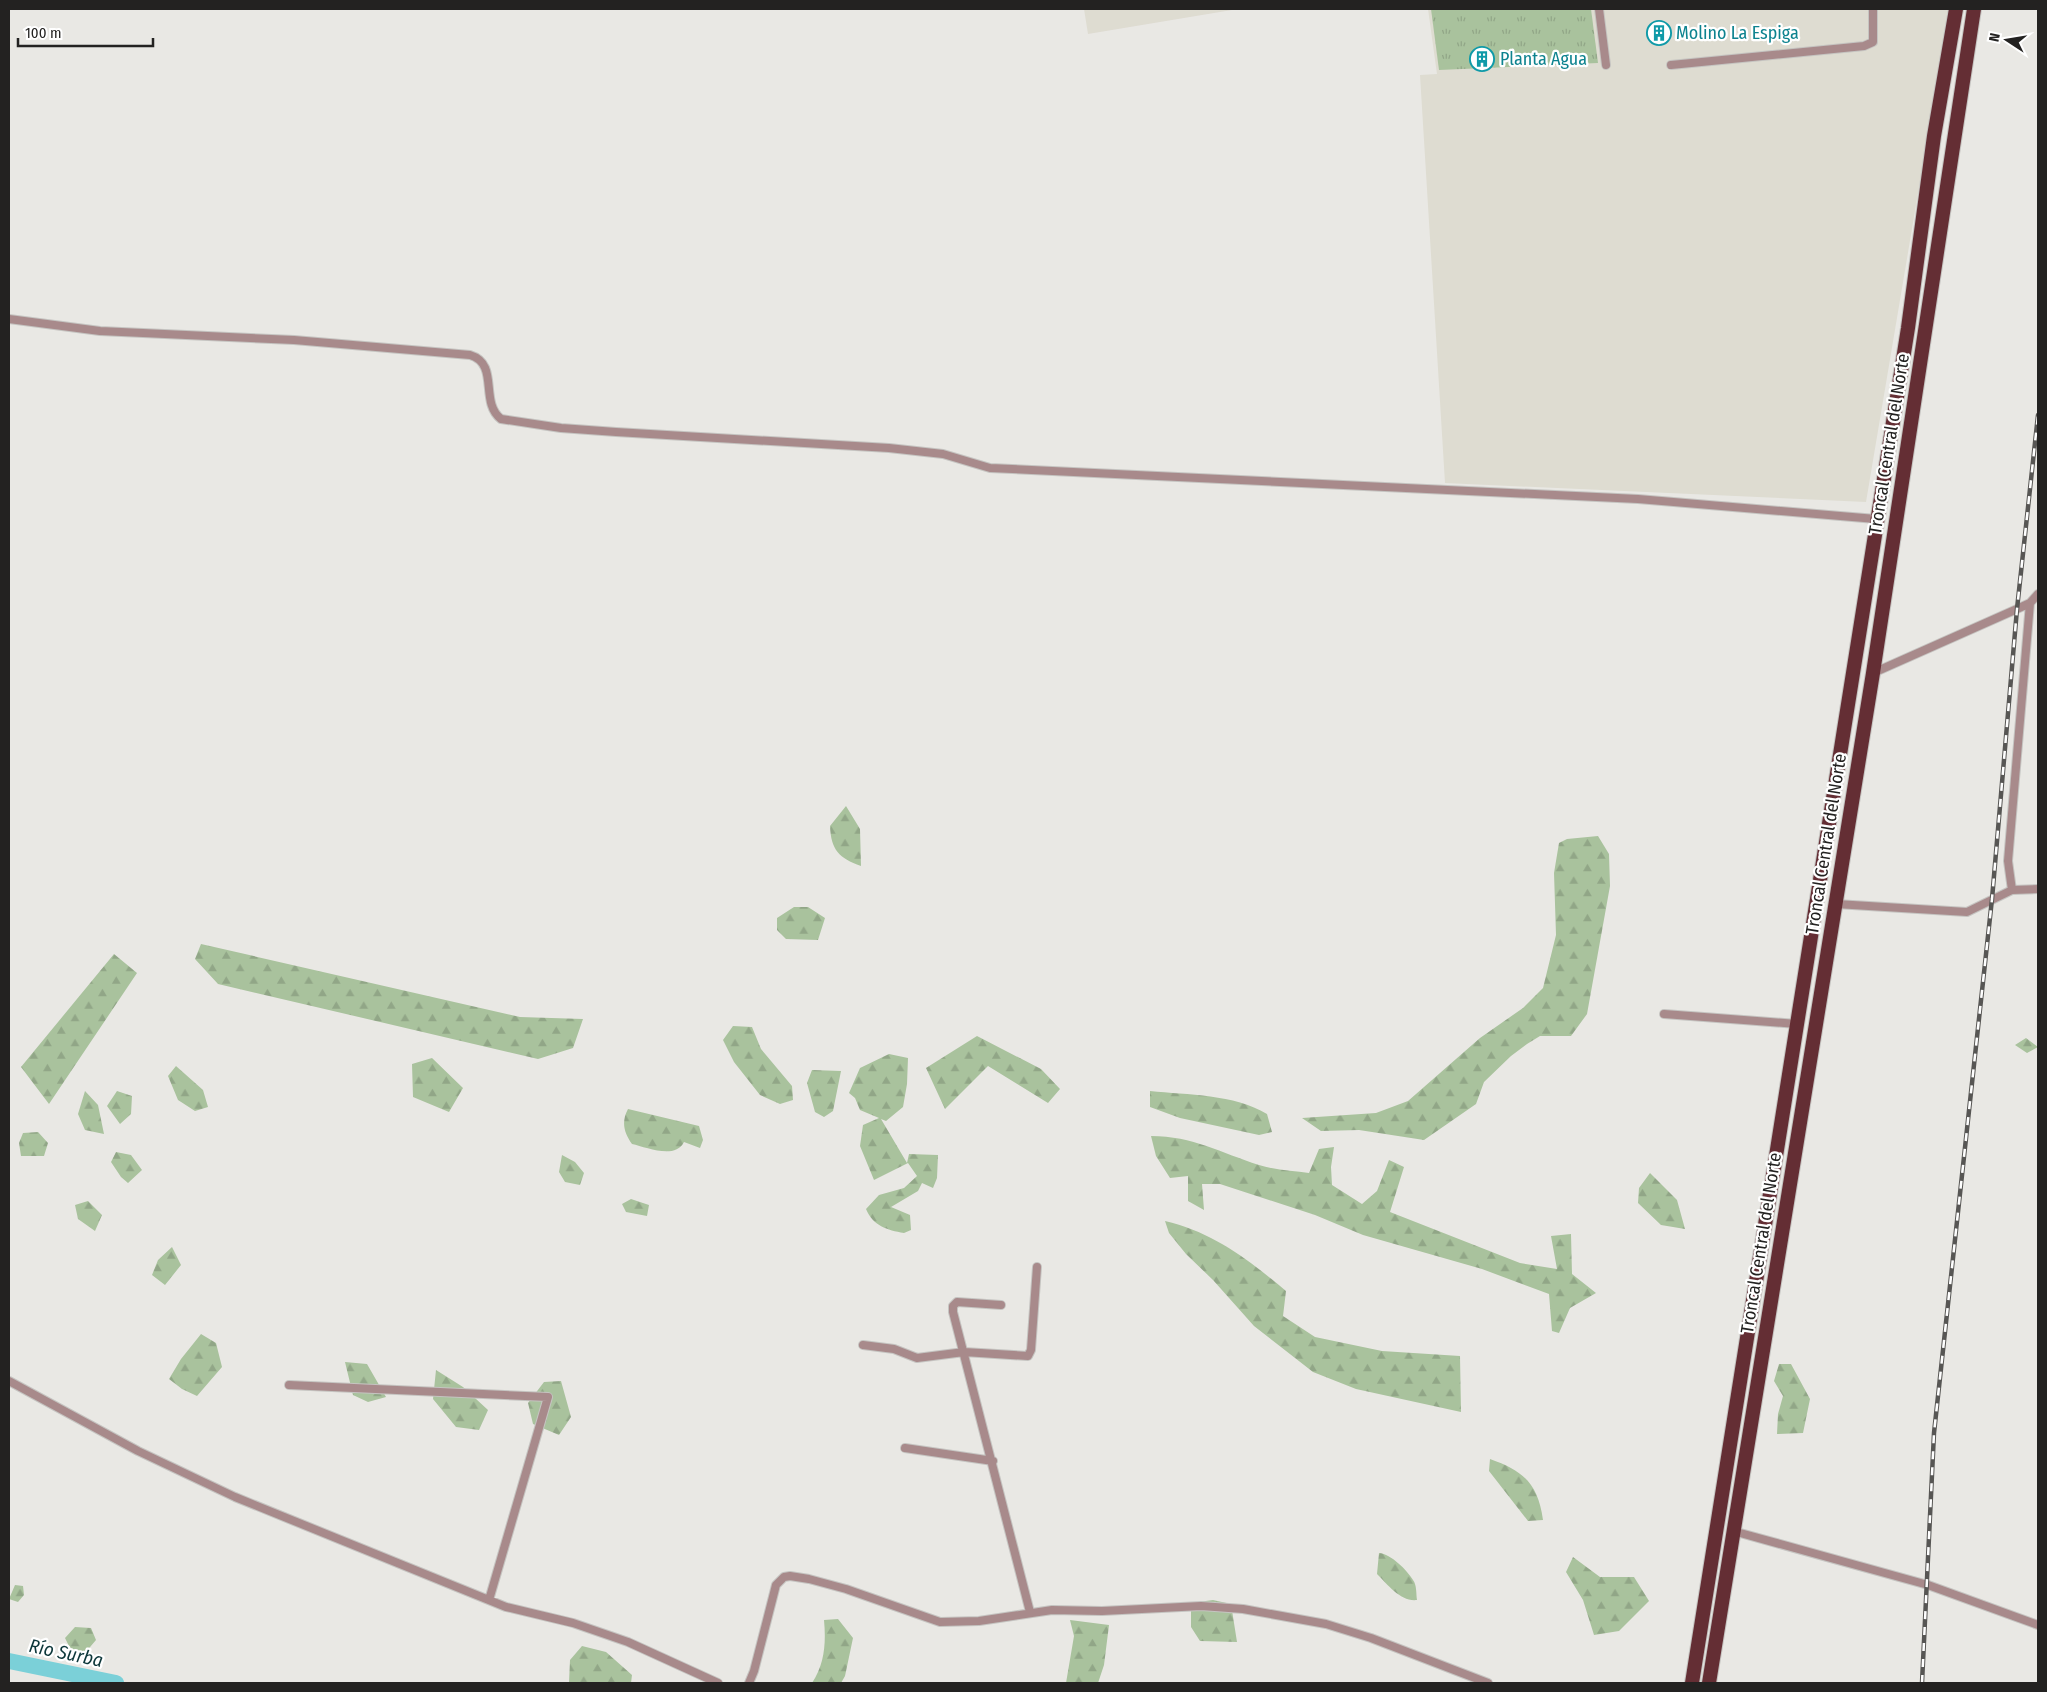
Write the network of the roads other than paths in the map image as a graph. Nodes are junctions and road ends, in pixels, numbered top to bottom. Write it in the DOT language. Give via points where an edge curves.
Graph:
graph roads {
  1 [pos="1600,9"];
  2 [pos="1873,9"];
  3 [pos="1956,9"];
  4 [pos="1974,9"];
  5 [pos="1606,64"];
  6 [pos="1671,65"];
  7 [pos="9,319"];
  8 [pos="1876,519"];
  9 [pos="2038,594"];
  10 [pos="2030,603"];
  11 [pos="1873,673"];
  12 [pos="2038,889"];
  13 [pos="2012,890"];
  14 [pos="1836,904"];
  15 [pos="1664,1014"];
  16 [pos="1797,1024"];
  17 [pos="1037,1267"];
  18 [pos="1001,1305"];
  19 [pos="862,1345"];
  20 [pos="964,1352"];
  21 [pos="9,1381"];
  22 [pos="289,1386"];
  23 [pos="905,1448"];
  24 [pos="993,1460"];
  25 [pos="1733,1531"];
  26 [pos="489,1600"];
  27 [pos="1030,1612"];
  28 [pos="2038,1625"];
  29 [pos="718,1683"];
  30 [pos="748,1683"];
  31 [pos="1488,1683"];
  32 [pos="1692,1683"];
  33 [pos="1708,1683"];
  1 -- 5 [label="street"];
  2 -- 6 [label="street" via="1873,42 1864,46"];
  3 -- 8 [label="highway, Troncal Central del Norte"];
  4 -- 11 [label="highway, Troncal Central del Norte"];
  7 -- 8 [label="street" via="100,331 294,340 470,356 478,358 487,368 491,407 501,420 561,428 889,448 943,454 990,468 1638,499"];
  8 -- 16 [label="highway, Troncal Central del Norte"];
  9 -- 10 [label="street"];
  10 -- 11 [label="street"];
  10 -- 13 [label="street" via="2008,861"];
  11 -- 14 [label="highway, Troncal Central del Norte"];
  12 -- 13 [label="street"];
  13 -- 14 [label="street" via="1967,912"];
  14 -- 25 [label="highway, Troncal Central del Norte"];
  15 -- 16 [label="street"];
  16 -- 32 [label="highway, Troncal Central del Norte"];
  17 -- 20 [label="street" via="1032,1350 1028,1356"];
  18 -- 20 [label="street" via="956,1302 953,1306"];
  19 -- 20 [label="street" via="894,1349 917,1358"];
  20 -- 24 [label="street"];
  21 -- 26 [label="street" via="138,1451 235,1497"];
  22 -- 26 [label="street" via="548,1397"];
  23 -- 24 [label="street"];
  24 -- 27 [label="street"];
  25 -- 28 [label="street" via="1928,1585"];
  25 -- 33 [label="highway, Troncal Central del Norte"];
  26 -- 29 [label="street" via="605,1633"];
  27 -- 30 [label="street" via="979,1621 940,1622 825,1582 784,1577 776,1585"];
  27 -- 31 [label="street" via="1201,1606 1243,1609 1326,1624"];
}
